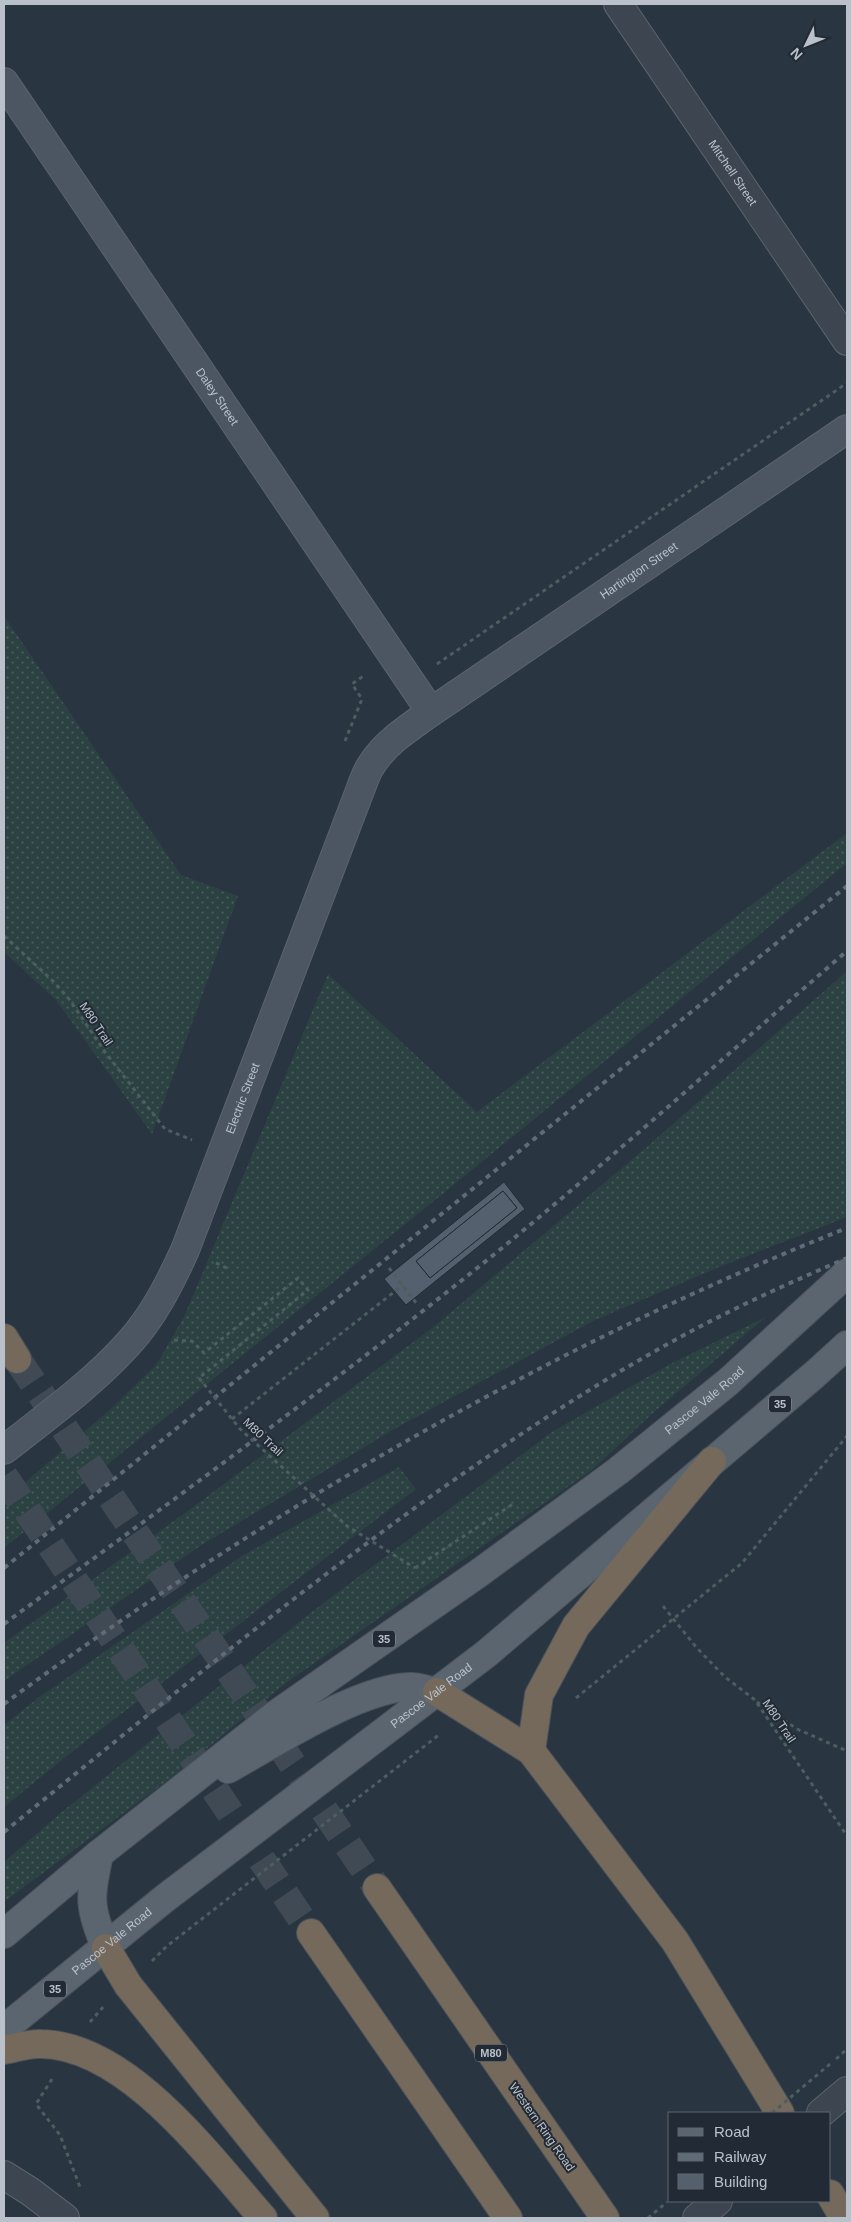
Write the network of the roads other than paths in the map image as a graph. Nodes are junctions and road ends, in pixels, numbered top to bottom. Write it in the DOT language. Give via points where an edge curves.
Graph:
graph roads {
  1 [pos="618,4"];
  2 [pos="4,82"];
  3 [pos="847,341"];
  4 [pos="847,429"];
  5 [pos="431,712"];
  6 [pos="847,1273"];
  7 [pos="847,1344"];
  8 [pos="4,1450"];
  9 [pos="712,1461"];
  10 [pos="438,1692"];
  11 [pos="531,1752"];
  12 [pos="153,1811"];
  13 [pos="99,1854"];
  14 [pos="377,1888"];
  15 [pos="311,1933"];
  16 [pos="4,1934"];
  17 [pos="106,1948"];
  18 [pos="4,2029"];
  19 [pos="4,2050"];
  20 [pos="847,2091"];
  21 [pos="779,2112"];
  22 [pos="822,2112"];
  23 [pos="4,2175"];
  24 [pos="831,2196"];
  25 [pos="717,2202"];
  26 [pos="65,2218"];
  27 [pos="263,2218"];
  28 [pos="315,2218"];
  29 [pos="508,2218"];
  30 [pos="605,2218"];
  31 [pos="697,2218"];
  32 [pos="844,2218"];
  1 -- 3 [label="street, Mitchell Street"];
  2 -- 5 [label="street, Daley Street"];
  4 -- 5 [label="street, Hartington Street"];
  5 -- 8 [label="street, Electric Street" via="396,738 371,765 170,1283 129,1344"];
  6 -- 12 [label="main road, Pascoe Vale Road / 35" via="728,1382 610,1476 278,1713"];
  7 -- 9 [label="main road, Pascoe Vale Road / 35"];
  9 -- 10 [label="main road, Pascoe Vale Road / 35"];
  9 -- 11 [label="highway" via="576,1626 539,1694"];
  10 -- 11 [label="highway"];
  10 -- 12 [label="main road" via="412,1687 374,1693 340,1708"];
  10 -- 17 [label="main road, Pascoe Vale Road / 35" via="172,1893"];
  11 -- 21 [label="highway" via="675,1941"];
  12 -- 13 [label="main road, Pascoe Vale Road / 35"];
  13 -- 16 [label="main road, Pascoe Vale Road / 35"];
  13 -- 17 [label="main road" via="91,1891 93,1918"];
  14 -- 30 [label="highway, Western Ring Road / M80"];
  15 -- 29 [label="highway"];
  17 -- 18 [label="main road, Pascoe Vale Road / 35"];
  17 -- 28 [label="highway" via="128,1985"];
  19 -- 27 [label="highway" via="41,2044 72,2049 88,2054 132,2081 203,2147"];
  20 -- 22 [label="street"];
  23 -- 26 [label="street"];
  24 -- 32 [label="highway"];
  25 -- 31 [label="street"];
}
